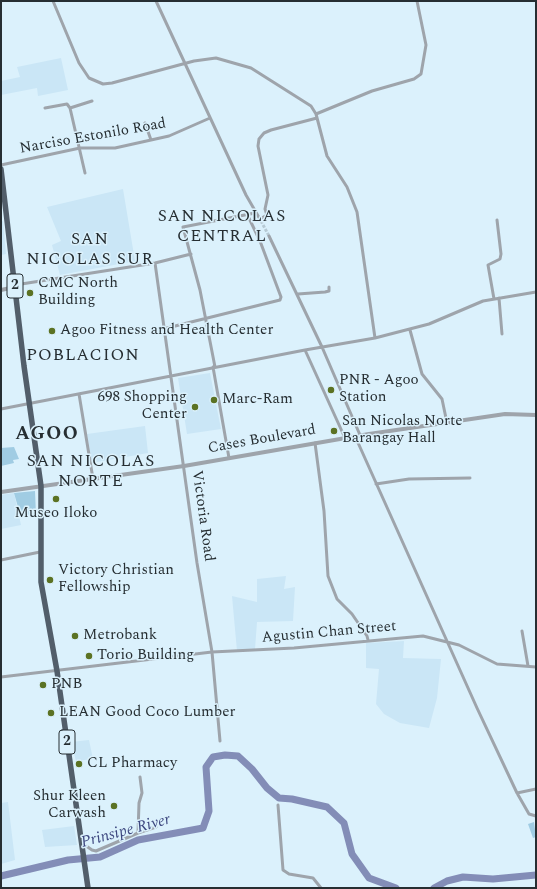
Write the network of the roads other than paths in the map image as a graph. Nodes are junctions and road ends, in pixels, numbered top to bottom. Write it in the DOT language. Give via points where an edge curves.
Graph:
graph roads {
  1 [pos="53,1"];
  2 [pos="156,1"];
  3 [pos="417,1"];
  4 [pos="185,64"];
  5 [pos="92,101"];
  6 [pos="45,108"];
  7 [pos="70,108"];
  8 [pos="316,114"];
  9 [pos="210,118"];
  10 [pos="317,118"];
  11 [pos="145,123"];
  12 [pos="151,140"];
  13 [pos="80,148"];
  14 [pos="1,165"];
  15 [pos="1,169"];
  16 [pos="85,172"];
  17 [pos="255,213"];
  18 [pos="247,214"];
  19 [pos="497,220"];
  20 [pos="269,236"];
  21 [pos="191,254"];
  22 [pos="155,263"];
  23 [pos="15,286"];
  24 [pos="329,288"];
  25 [pos="1,290"];
  26 [pos="536,292"];
  27 [pos="298,294"];
  28 [pos="499,298"];
  29 [pos="494,299"];
  30 [pos="206,319"];
  31 [pos="163,329"];
  32 [pos="410,330"];
  33 [pos="502,334"];
  34 [pos="375,338"];
  35 [pos="322,347"];
  36 [pos="305,350"];
  37 [pos="214,367"];
  38 [pos="171,376"];
  39 [pos="79,394"];
  40 [pos="29,404"];
  41 [pos="1,409"];
  42 [pos="536,415"];
  43 [pos="447,422"];
  44 [pos="360,435"];
  45 [pos="355,436"];
  46 [pos="345,438"];
  47 [pos="315,443"];
  48 [pos="229,458"];
  49 [pos="184,466"];
  50 [pos="470,478"];
  51 [pos="93,479"];
  52 [pos="376,484"];
  53 [pos="41,486"];
  54 [pos="1,492"];
  55 [pos="40,552"];
  56 [pos="1,560"];
  57 [pos="522,632"];
  58 [pos="368,640"];
  59 [pos="447,642"];
  60 [pos="212,652"];
  61 [pos="528,666"];
  62 [pos="536,667"];
  63 [pos="57,671"];
  64 [pos="1,677"];
  65 [pos="220,741"];
  66 [pos="140,777"];
  67 [pos="536,789"];
  68 [pos="517,793"];
  69 [pos="278,805"];
  70 [pos="536,816"];
  71 [pos="156,827"];
  72 [pos="138,833"];
  73 [pos="82,846"];
  74 [pos="88,887"];
  75 [pos="321,888"];
  1 -- 4 [label="street" via="79,63 89,78 102,84 112,83"];
  2 -- 4 [label="street"];
  3 -- 8 [label="street" via="426,45 423,70 419,77 372,91"];
  4 -- 8 [label="street" via="216,58 251,68 303,100"];
  4 -- 9 [label="street"];
  5 -- 7 [label="street"];
  6 -- 7 [label="street" via="67,104"];
  7 -- 13 [label="street"];
  8 -- 10 [label="street"];
  9 -- 12 [label="street, Narciso Estonilo Road" via="176,133"];
  9 -- 17 [label="street"];
  10 -- 17 [label="street" via="271,130 259,139 258,146 268,195 265,209 267,215 261,220"];
  10 -- 34 [label="street" via="327,156 348,187 357,212"];
  11 -- 12 [label="street"];
  12 -- 13 [label="street, Narciso Estonilo Road" via="115,148"];
  13 -- 14 [label="street, Narciso Estonilo Road"];
  13 -- 16 [label="street"];
  15 -- 23 [label="highway, 2"];
  17 -- 18 [label="street"];
  18 -- 21 [label="street" via="183,227"];
  18 -- 30 [label="street" via="260,241 280,300"];
  19 -- 29 [label="street" via="500,259 488,265"];
  20 -- 27 [label="street"];
  21 -- 22 [label="street"];
  21 -- 30 [label="street"];
  22 -- 23 [label="street"];
  22 -- 31 [label="street, Victoria Road"];
  23 -- 25 [label="street"];
  23 -- 40 [label="highway, 2"];
  24 -- 27 [label="street" via="329,291 325,292"];
  26 -- 28 [label="street"];
  27 -- 35 [label="street"];
  28 -- 29 [label="street"];
  28 -- 33 [label="street"];
  29 -- 32 [label="street"];
  30 -- 31 [label="street"];
  30 -- 37 [label="street"];
  31 -- 38 [label="street, Victoria Road"];
  32 -- 34 [label="street"];
  32 -- 43 [label="street" via="422,374 442,399"];
  34 -- 35 [label="street"];
  35 -- 36 [label="street"];
  35 -- 44 [label="street"];
  36 -- 37 [label="street"];
  36 -- 46 [label="street"];
  37 -- 38 [label="street"];
  37 -- 48 [label="street"];
  38 -- 39 [label="street"];
  38 -- 49 [label="street, Victoria Road"];
  39 -- 40 [label="street"];
  39 -- 51 [label="street"];
  40 -- 41 [label="street"];
  40 -- 53 [label="highway, 2"];
  42 -- 43 [label="street, Cases Boulevard" via="505,414"];
  43 -- 44 [label="street, Cases Boulevard"];
  44 -- 45 [label="street, Cases Boulevard"];
  45 -- 46 [label="street, Cases Boulevard"];
  45 -- 52 [label="street"];
  46 -- 47 [label="street, Cases Boulevard"];
  47 -- 48 [label="street, Cases Boulevard"];
  47 -- 58 [label="street" via="324,511 328,576 337,599 352,614"];
  48 -- 49 [label="street, Cases Boulevard"];
  49 -- 51 [label="street, Cases Boulevard"];
  49 -- 60 [label="street, Victoria Road"];
  50 -- 52 [label="street"];
  51 -- 53 [label="street, Cases Boulevard"];
  52 -- 59 [label="street"];
  53 -- 54 [label="street, Cases Boulevard"];
  53 -- 55 [label="highway, 2"];
  55 -- 56 [label="street"];
  55 -- 63 [label="highway, 2" via="41,582"];
  57 -- 61 [label="street"];
  58 -- 59 [label="street, Agustin Chan Street" via="423,636"];
  58 -- 60 [label="street, Agustin Chan Street" via="294,648"];
  59 -- 61 [label="street, Agustin Chan Street" via="459,645 497,664"];
  59 -- 68 [label="street"];
  60 -- 63 [label="street, Agustin Chan Street"];
  60 -- 65 [label="street, Victoria Road"];
  61 -- 62 [label="street, Agustin Chan Street"];
  63 -- 64 [label="street, Agustin Chan Street"];
  63 -- 73 [label="highway, 2"];
  66 -- 72 [label="street" via="142,793"];
  67 -- 68 [label="street"];
  68 -- 70 [label="street" via="529,814"];
  69 -- 75 [label="street" via="283,870 288,874 313,878"];
  71 -- 72 [label="street"];
  72 -- 73 [label="street" via="96,851"];
  73 -- 74 [label="highway, 2"];
}
